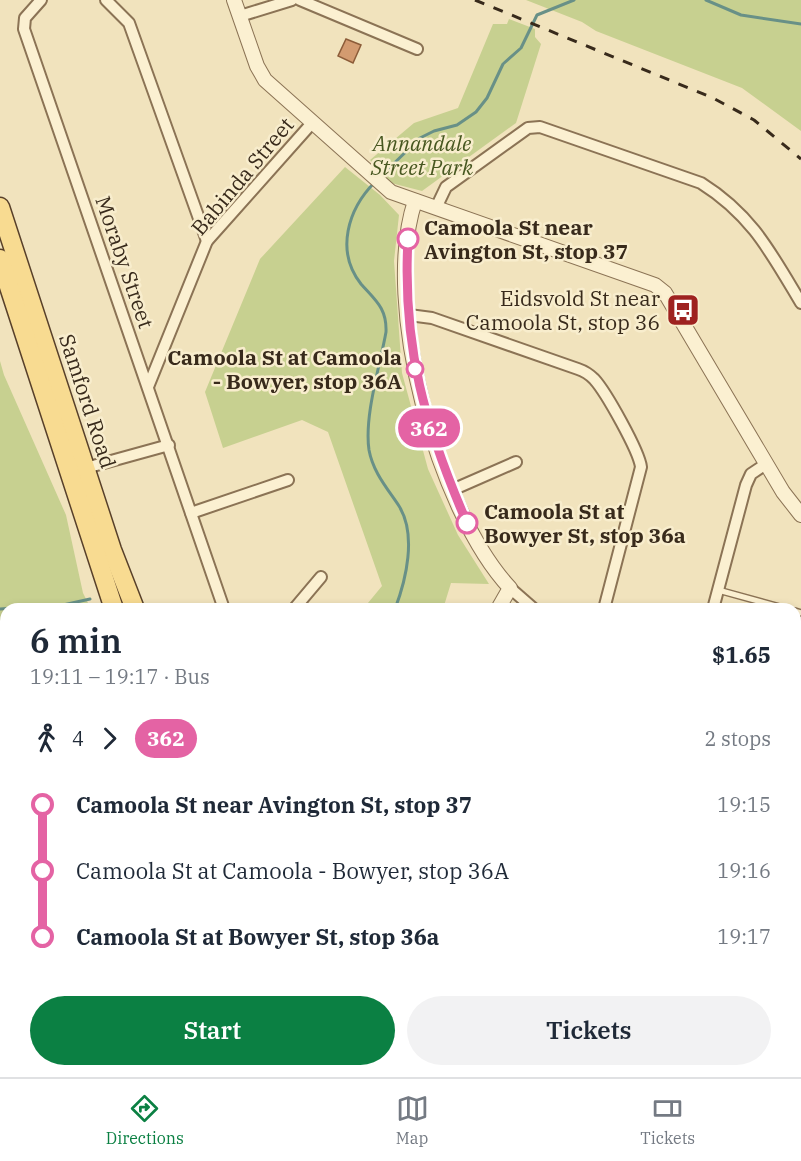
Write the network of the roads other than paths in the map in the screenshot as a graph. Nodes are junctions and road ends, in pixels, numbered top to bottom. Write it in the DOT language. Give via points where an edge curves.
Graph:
graph roads {
  1 [pos="41,0"];
  2 [pos="106,0"];
  3 [pos="234,0"];
  4 [pos="292,0"];
  5 [pos="300,0"];
  6 [pos="240,16"];
  7 [pos="417,49"];
  8 [pos="312,123"];
  9 [pos="416,201"];
  10 [pos="0,207"];
  11 [pos="436,208"];
  12 [pos="207,241"];
  13 [pos="0,259"];
  14 [pos="801,303"];
  15 [pos="409,315"];
  16 [pos="148,387"];
  17 [pos="169,445"];
  18 [pos="516,462"];
  19 [pos="766,464"];
  20 [pos="78,470"];
  21 [pos="288,480"];
  22 [pos="452,490"];
  23 [pos="191,513"];
  24 [pos="801,515"];
  25 [pos="321,577"];
  26 [pos="510,588"];
  27 [pos="718,590"];
  28 [pos="112,603"];
  29 [pos="133,603"];
  30 [pos="222,603"];
  31 [pos="299,603"];
  32 [pos="501,603"];
  33 [pos="527,603"];
  34 [pos="606,603"];
  35 [pos="715,603"];
  36 [pos="766,603"];
  1 -- 16 [label="street, Moraby Street" via="26,18 24,29"];
  2 -- 12 [label="street" via="129,23"];
  3 -- 6 [label="street"];
  4 -- 6 [label="street"];
  5 -- 7 [label="street"];
  6 -- 8 [label="street" via="261,75"];
  8 -- 9 [label="street" via="386,189"];
  8 -- 12 [label="street, Babinda Street"];
  9 -- 11 [label="street"];
  9 -- 15 [label="street" via="407,259"];
  10 -- 20 [label="main road, Samford Road"];
  11 -- 14 [label="street" via="446,187 528,128 540,127 701,183 713,191 760,235"];
  11 -- 19 [label="street" via="655,285 665,293"];
  12 -- 16 [label="street, Babinda Street"];
  13 -- 20 [label="main road, Samford Road"];
  15 -- 22 [label="street" via="415,366 429,425"];
  15 -- 34 [label="street" via="432,318 583,371 598,384 637,450 641,467"];
  16 -- 17 [label="street, Moraby Street"];
  17 -- 20 [label="street"];
  17 -- 23 [label="street, Moraby Street"];
  18 -- 22 [label="street"];
  19 -- 24 [label="street"];
  19 -- 27 [label="street" via="748,479"];
  20 -- 28 [label="main road, Samford Road"];
  20 -- 29 [label="main road, Samford Road"];
  21 -- 23 [label="street"];
  22 -- 26 [label="street" via="475,541"];
  23 -- 30 [label="street, Moraby Street"];
  25 -- 31 [label="street"];
  26 -- 32 [label="street"];
  26 -- 33 [label="street"];
  27 -- 35 [label="street"];
  27 -- 36 [label="lane"];
}
